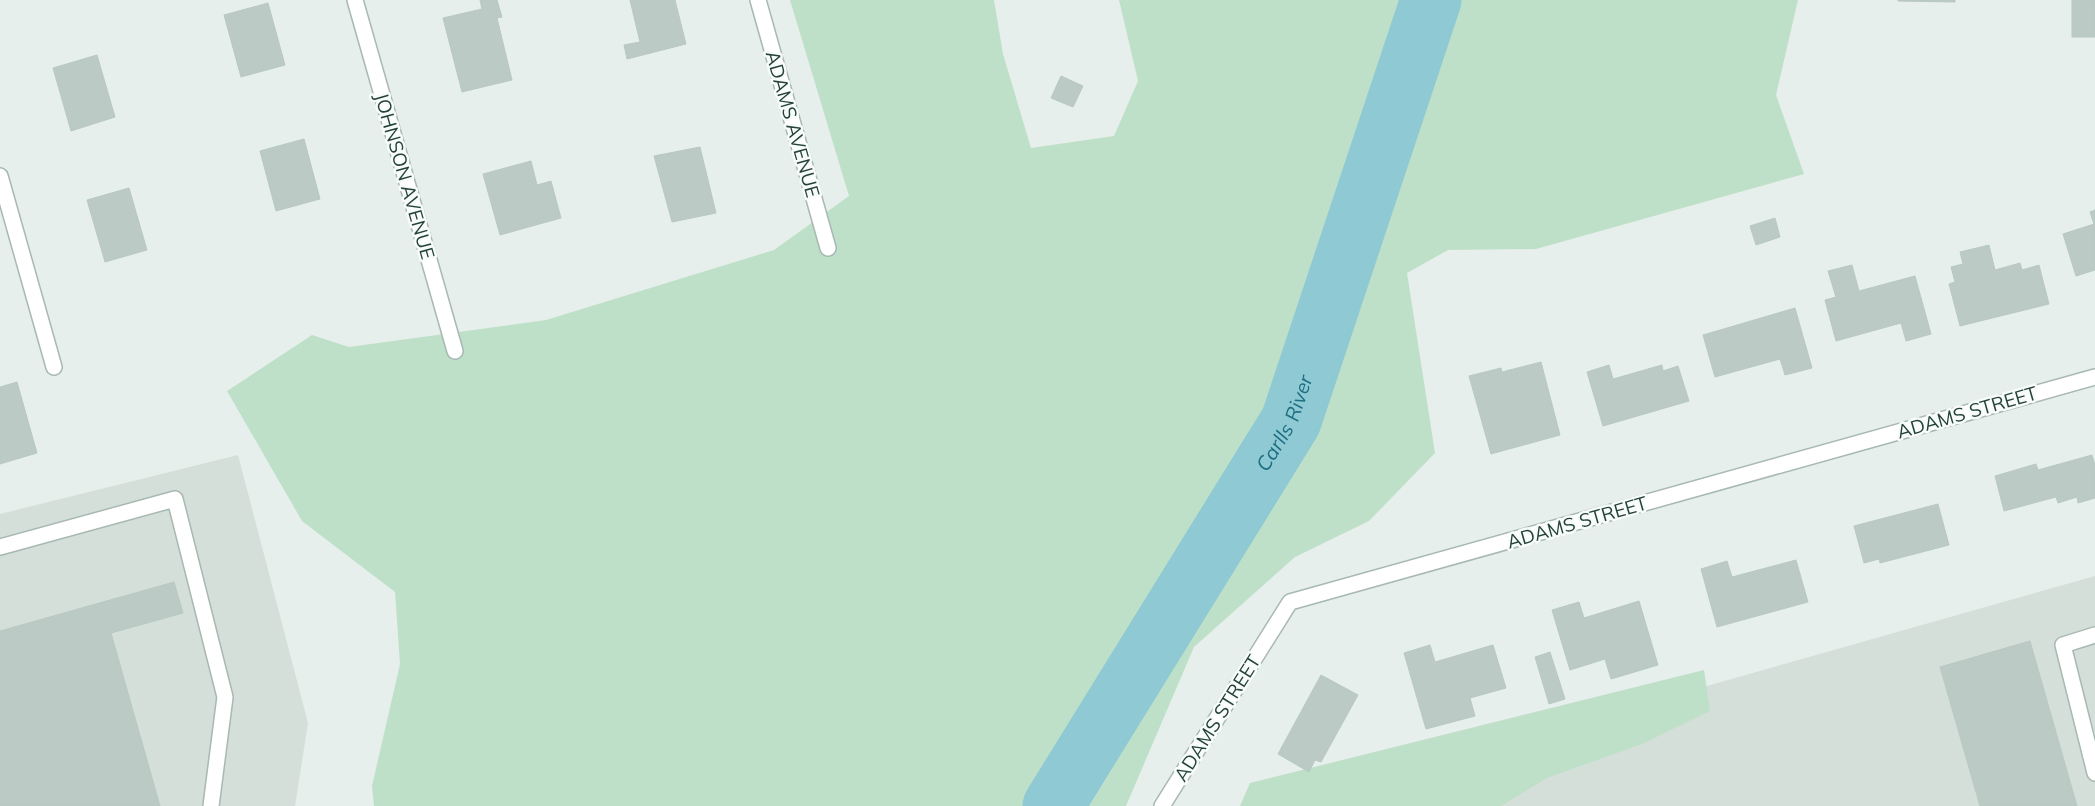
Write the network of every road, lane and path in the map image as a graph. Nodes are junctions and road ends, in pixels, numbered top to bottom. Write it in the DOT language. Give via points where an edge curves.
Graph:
graph roads {
  1 [pos="355,0"];
  2 [pos="758,0"];
  3 [pos="0,176"];
  4 [pos="828,248"];
  5 [pos="455,351"];
  6 [pos="54,367"];
  7 [pos="2095,376"];
  8 [pos="0,547"];
  9 [pos="2095,635"];
  10 [pos="2095,773"];
  11 [pos="211,806"];
  12 [pos="1162,806"];
  1 -- 5 [label="street, JOHNSON AVENUE"];
  2 -- 4 [label="street, ADAMS AVENUE"];
  3 -- 6 [label="street"];
  7 -- 12 [label="street, ADAMS STREET" via="1290,602"];
  8 -- 11 [label="street" via="175,499 225,697"];
  9 -- 10 [label="street" via="2063,645"];
}
